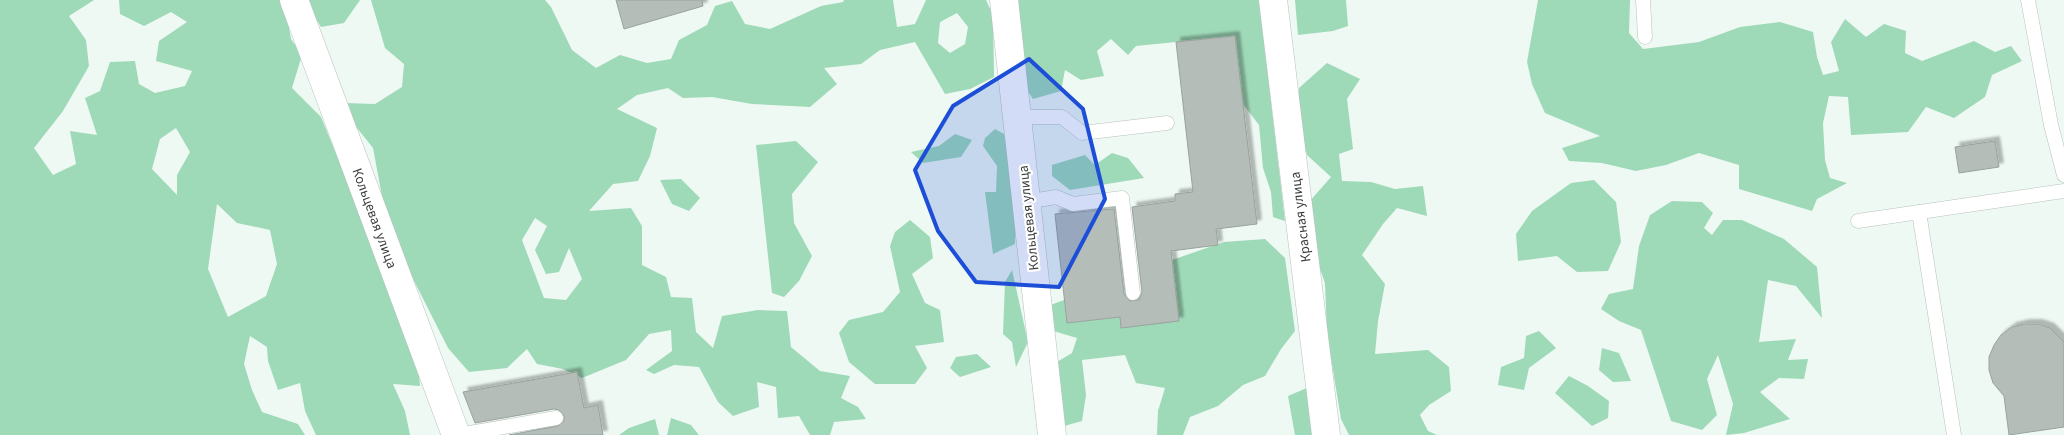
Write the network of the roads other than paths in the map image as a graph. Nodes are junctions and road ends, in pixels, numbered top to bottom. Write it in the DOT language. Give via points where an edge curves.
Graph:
graph roads {
  1 [pos="294,0"];
  2 [pos="1004,0"];
  3 [pos="1273,0"];
  4 [pos="1643,0"];
  5 [pos="2028,0"];
  6 [pos="1645,37"];
  7 [pos="1017,117"];
  8 [pos="1167,123"];
  9 [pos="2064,175"];
  10 [pos="2064,191"];
  11 [pos="1025,202"];
  12 [pos="1919,212"];
  13 [pos="1858,221"];
  14 [pos="1133,293"];
  15 [pos="556,418"];
  16 [pos="457,435"];
  17 [pos="1052,435"];
  18 [pos="1326,435"];
  19 [pos="1954,435"];
  1 -- 16 [label="street, Кольцевая улица"];
  2 -- 7 [label="street, Кольцевая улица"];
  3 -- 18 [label="street, Красная улица"];
  4 -- 6 [label="lane"];
  5 -- 9 [label="lane"];
  7 -- 8 [label="lane" via="1062,117 1082,133"];
  7 -- 11 [label="street, Кольцевая улица"];
  10 -- 12 [label="lane"];
  11 -- 14 [label="lane" via="1056,197 1073,204 1122,198"];
  11 -- 17 [label="street, Кольцевая улица"];
  12 -- 13 [label="lane"];
  12 -- 19 [label="lane"];
  15 -- 16 [label="lane"];
}
